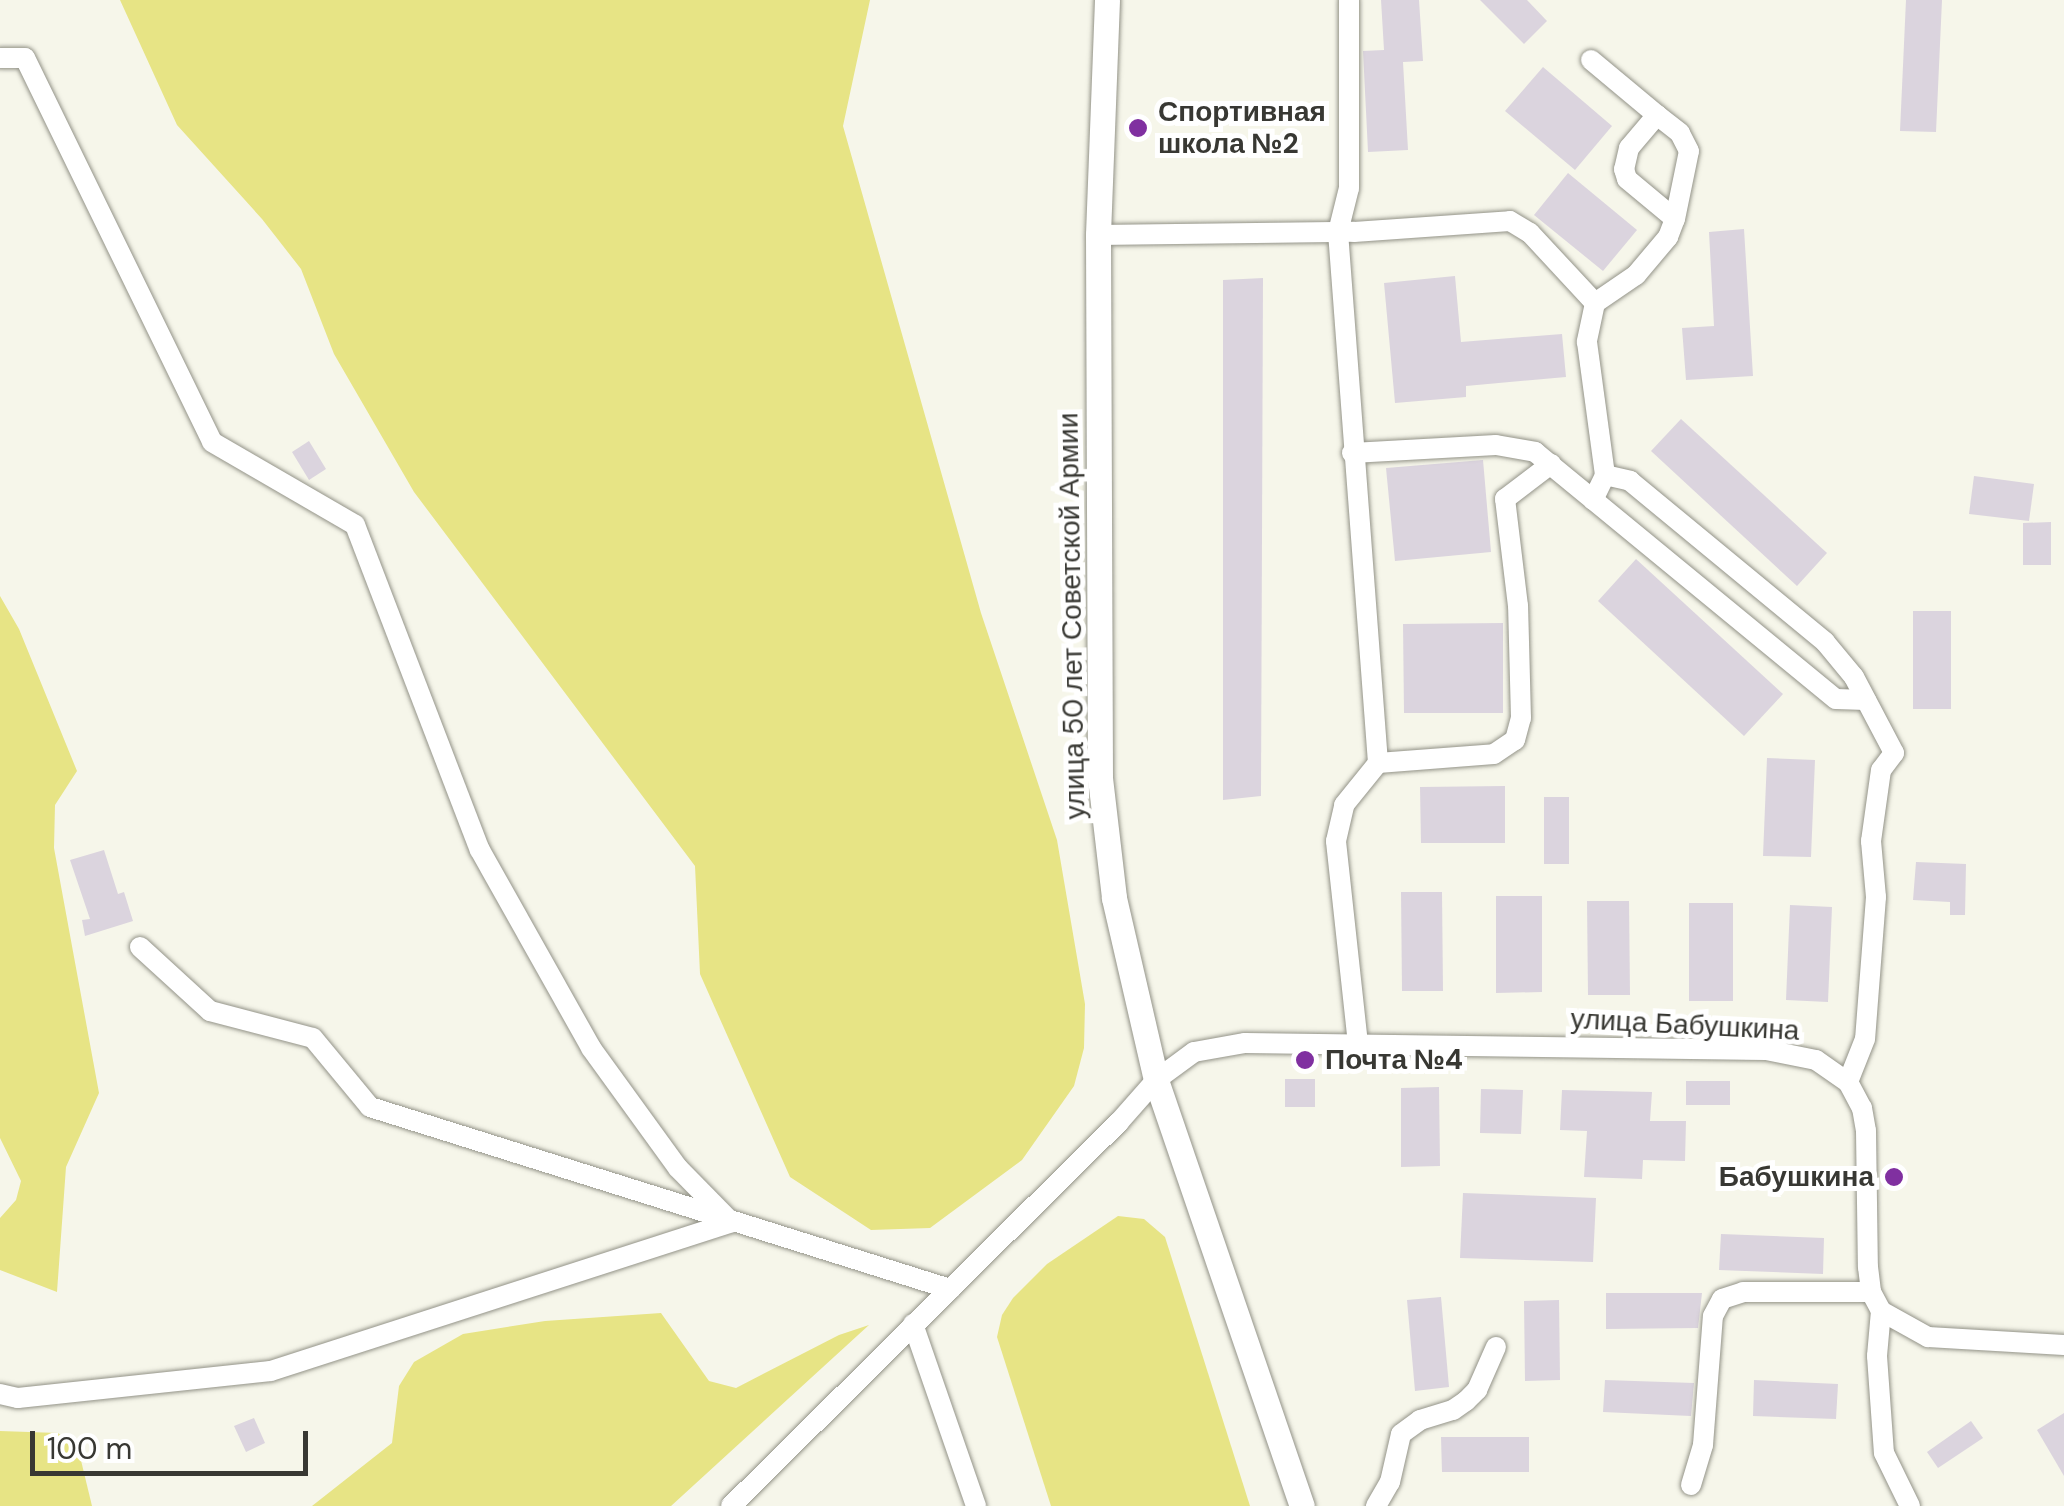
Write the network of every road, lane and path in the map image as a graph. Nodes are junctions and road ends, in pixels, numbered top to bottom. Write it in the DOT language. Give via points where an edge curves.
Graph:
graph roads {
  1 [pos="1107,0"];
  2 [pos="1350,0"];
  3 [pos="0,58"];
  4 [pos="1591,60"];
  5 [pos="1657,115"];
  6 [pos="1674,219"];
  7 [pos="1338,232"];
  8 [pos="1098,235"];
  9 [pos="1595,303"];
  10 [pos="1352,453"];
  11 [pos="1551,464"];
  12 [pos="1605,475"];
  13 [pos="1593,500"];
  14 [pos="1866,700"];
  15 [pos="1378,763"];
  16 [pos="140,946"];
  17 [pos="1358,1044"];
  18 [pos="1156,1080"];
  19 [pos="1848,1082"];
  20 [pos="731,1222"];
  21 [pos="950,1289"];
  22 [pos="1871,1292"];
  23 [pos="1881,1311"];
  24 [pos="913,1324"];
  25 [pos="2064,1345"];
  26 [pos="1496,1347"];
  27 [pos="0,1394"];
  28 [pos="1691,1485"];
  29 [pos="731,1506"];
  30 [pos="976,1506"];
  31 [pos="1302,1506"];
  32 [pos="1376,1506"];
  33 [pos="1910,1506"];
  1 -- 8 [label="main road, улица 50 лет Советской Армии"];
  2 -- 7 [label="street" via="1349,188"];
  3 -- 20 [label="street" via="25,58 212,442 356,525 480,850 591,1048 678,1168"];
  4 -- 5 [label="street"];
  5 -- 6 [label="street" via="1680,133 1689,151"];
  5 -- 6 [label="street" via="1630,148 1624,169"];
  6 -- 9 [label="street" via="1636,276"];
  7 -- 8 [label="street"];
  7 -- 9 [label="street" via="1510,222 1530,233"];
  7 -- 10 [label="street"];
  8 -- 18 [label="main road, улица 50 лет Советской Армии" via="1100,778 1114,898"];
  9 -- 12 [label="street" via="1587,342"];
  10 -- 11 [label="street" via="1519,445"];
  10 -- 15 [label="street"];
  11 -- 13 [label="street"];
  11 -- 15 [label="street" via="1504,499 1518,606 1515,740 1494,754"];
  12 -- 13 [label="street"];
  12 -- 14 [label="street" via="1644,491 1826,642"];
  13 -- 14 [label="street" via="1836,699"];
  14 -- 19 [label="street" via="1894,753 1881,770 1871,840 1876,897 1865,1040"];
  15 -- 17 [label="street" via="1344,805 1336,842"];
  16 -- 20 [label="street" via="210,1011 312,1038 370,1106"];
  17 -- 18 [label="street, улица Бабушкина" via="1212,1048 1194,1052"];
  17 -- 19 [label="street, улица Бабушкина" via="1766,1050 1816,1060"];
  18 -- 21 [label="street, улица Бабушкина"];
  18 -- 31 [label="main road, улица 50 лет Советской Армии"];
  19 -- 22 [label="street" via="1866,1131"];
  20 -- 21 [label="street"];
  20 -- 27 [label="street" via="271,1372 18,1398"];
  21 -- 24 [label="street, улица Бабушкина"];
  22 -- 23 [label="street"];
  22 -- 28 [label="street" via="1743,1292 1722,1299 1714,1316 1703,1445"];
  23 -- 25 [label="street" via="1928,1337"];
  23 -- 33 [label="street" via="1884,1452"];
  24 -- 29 [label="street, улица Бабушкина"];
  24 -- 30 [label="street"];
  26 -- 32 [label="street" via="1466,1401 1401,1434 1390,1482"];
}
